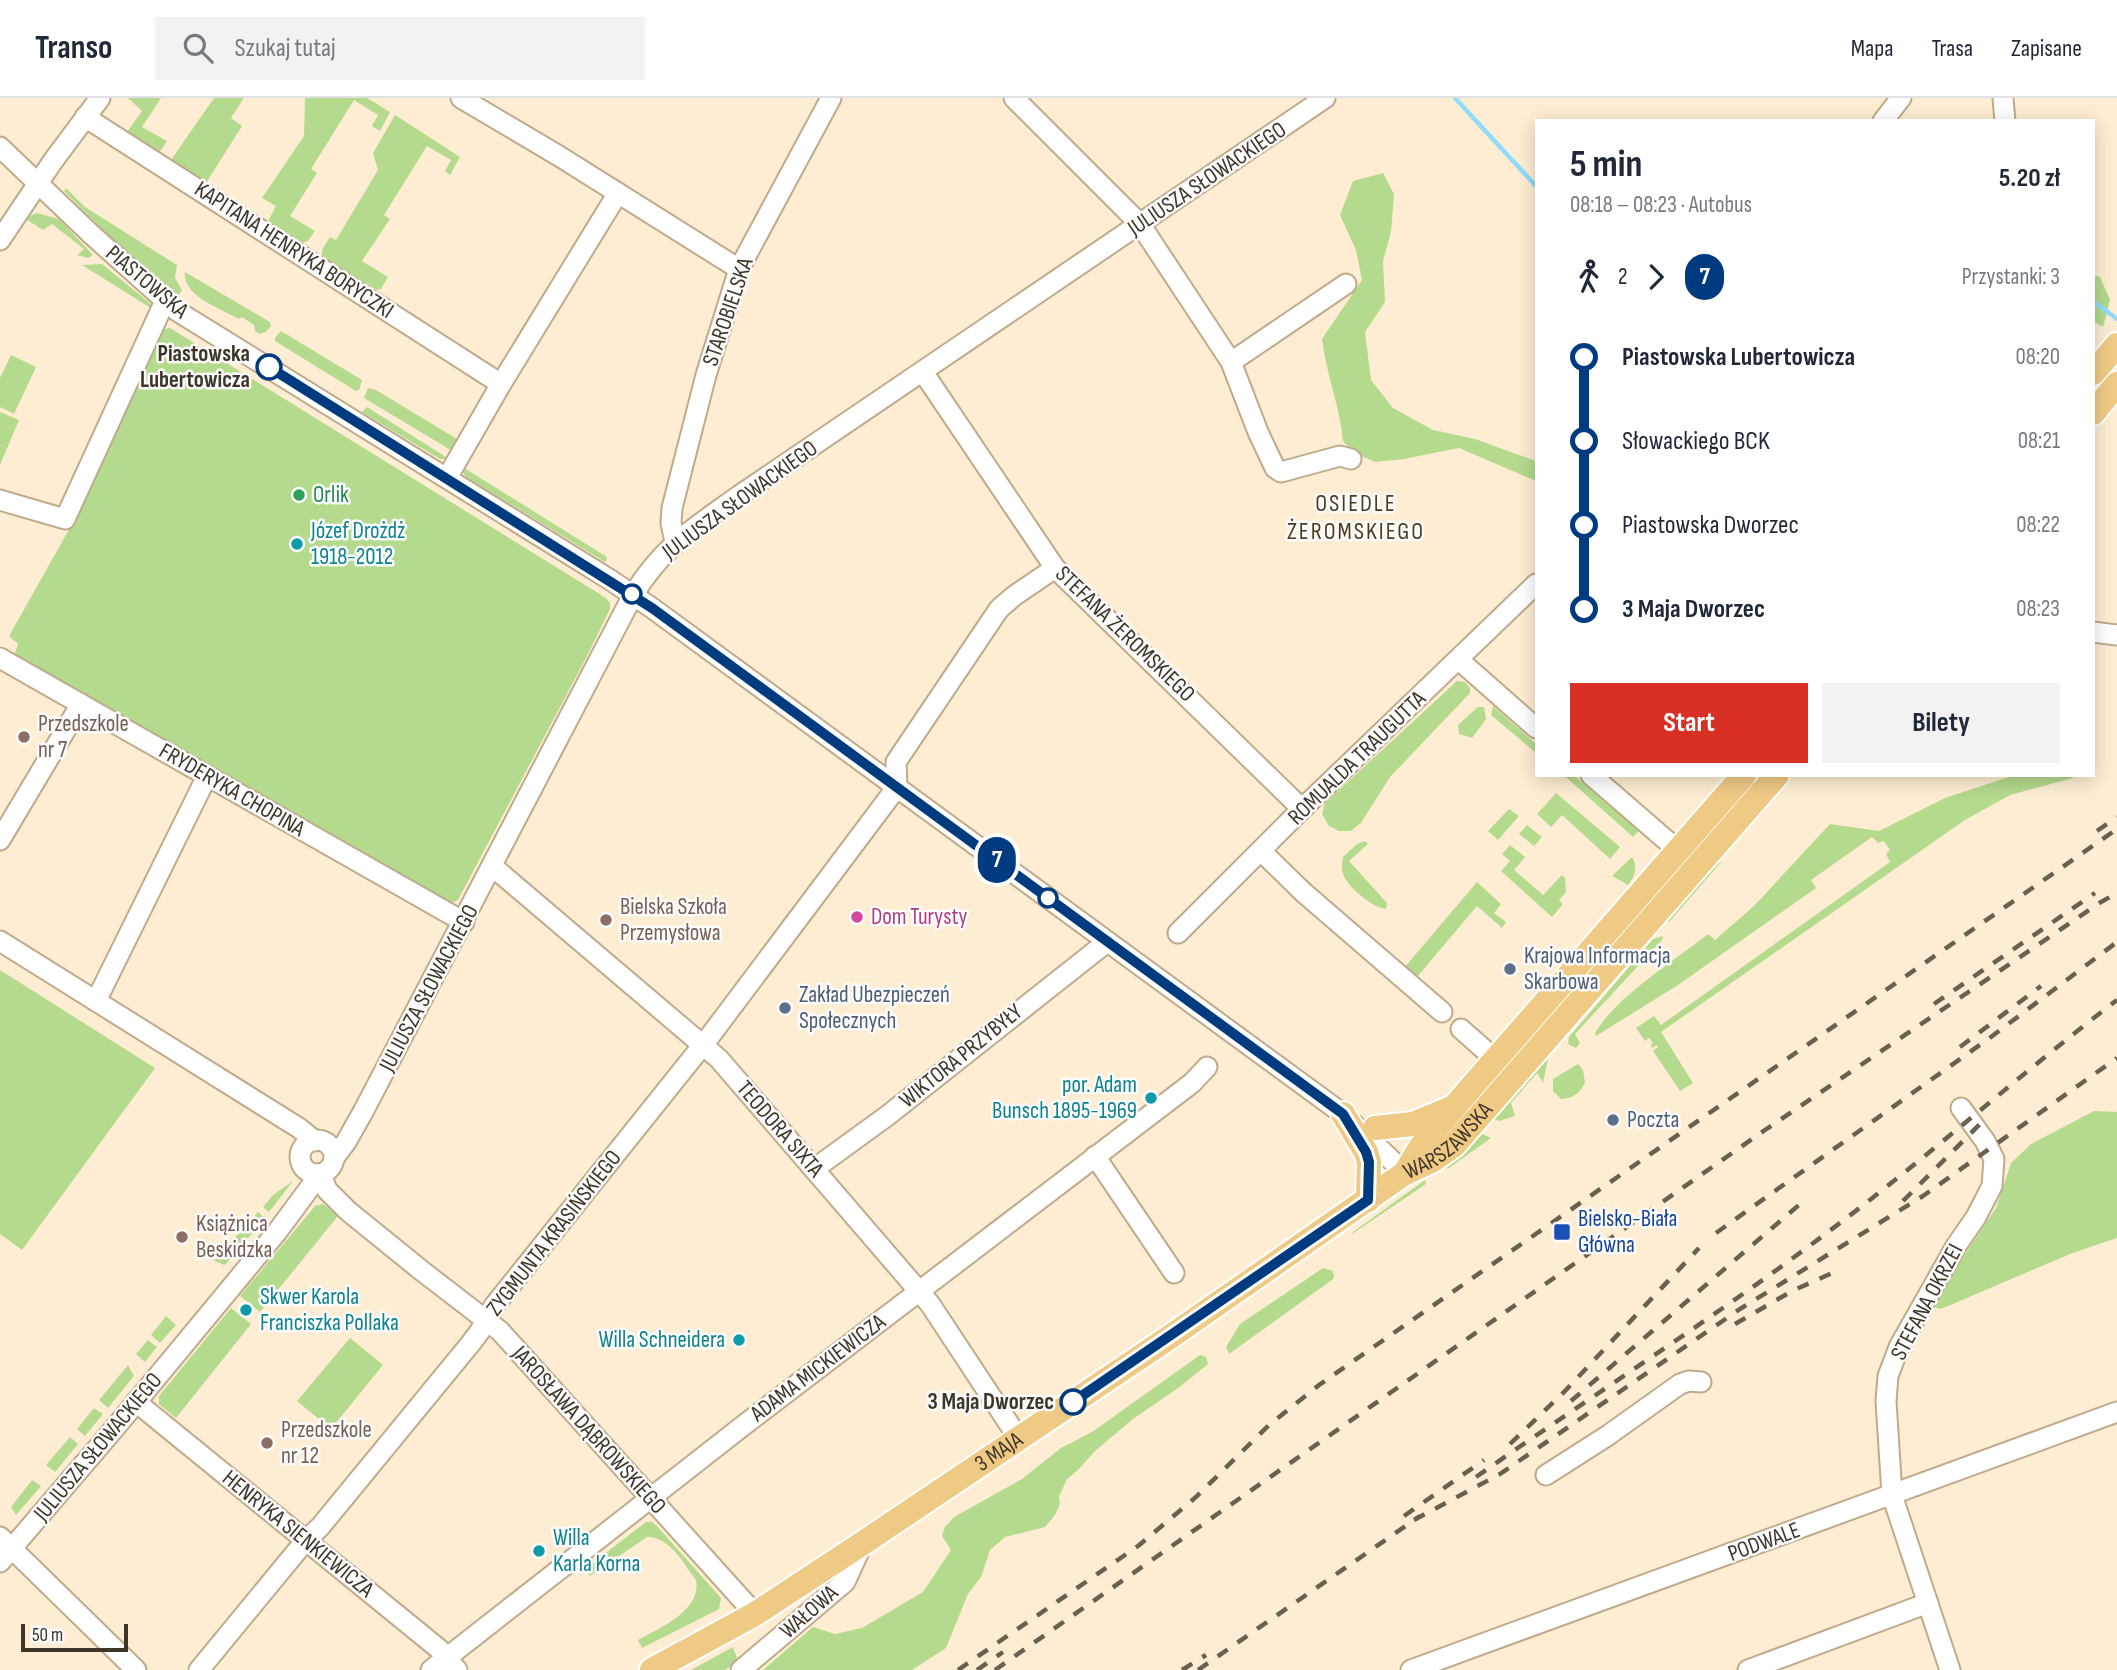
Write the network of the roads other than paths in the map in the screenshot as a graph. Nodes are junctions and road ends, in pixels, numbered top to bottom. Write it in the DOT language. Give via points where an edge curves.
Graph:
graph roads {
  1 [pos="100,98"];
  2 [pos="461,98"];
  3 [pos="831,98"];
  4 [pos="1014,98"];
  5 [pos="1325,98"];
  6 [pos="1900,98"];
  7 [pos="2003,98"];
  8 [pos="85,117"];
  9 [pos="1884,119"];
  10 [pos="2005,119"];
  11 [pos="0,147"];
  12 [pos="39,183"];
  13 [pos="618,193"];
  14 [pos="1140,224"];
  15 [pos="0,240"];
  16 [pos="738,269"];
  17 [pos="1346,284"];
  18 [pos="165,301"];
  19 [pos="2117,345"];
  20 [pos="1231,362"];
  21 [pos="2095,371"];
  22 [pos="923,372"];
  23 [pos="501,384"];
  24 [pos="2117,384"];
  25 [pos="2095,411"];
  26 [pos="1352,459"];
  27 [pos="447,478"];
  28 [pos="0,500"];
  29 [pos="675,542"];
  30 [pos="1055,568"];
  31 [pos="1535,585"];
  32 [pos="633,595"];
  33 [pos="2095,632"];
  34 [pos="2117,635"];
  35 [pos="0,659"];
  36 [pos="1459,660"];
  37 [pos="81,704"];
  38 [pos="1535,727"];
  39 [pos="207,776"];
  40 [pos="1593,777"];
  41 [pos="1742,777"];
  42 [pos="1775,777"];
  43 [pos="897,787"];
  44 [pos="1302,809"];
  45 [pos="0,840"];
  46 [pos="1678,850"];
  47 [pos="1261,851"];
  48 [pos="495,859"];
  49 [pos="1697,867"];
  50 [pos="464,922"];
  51 [pos="1178,933"];
  52 [pos="0,941"];
  53 [pos="1107,942"];
  54 [pos="96,1001"];
  55 [pos="1442,1012"];
  56 [pos="1461,1029"];
  57 [pos="704,1044"];
  58 [pos="1496,1060"];
  59 [pos="1206,1067"];
  60 [pos="1456,1105"];
  61 [pos="1961,1108"];
  62 [pos="1343,1114"];
  63 [pos="1375,1128"];
  64 [pos="319,1148"];
  65 [pos="1095,1156"];
  66 [pos="814,1169"];
  67 [pos="314,1172"];
  68 [pos="1405,1173"];
  69 [pos="334,1198"];
  70 [pos="1368,1200"];
  71 [pos="301,1201"];
  72 [pos="1174,1273"];
  73 [pos="919,1291"];
  74 [pos="486,1320"];
  75 [pos="1702,1382"];
  76 [pos="136,1402"];
  77 [pos="2117,1412"];
  78 [pos="1018,1439"];
  79 [pos="1546,1475"];
  80 [pos="1892,1495"];
  81 [pos="652,1497"];
  82 [pos="306,1540"];
  83 [pos="863,1543"];
  84 [pos="4,1550"];
  85 [pos="1928,1603"];
  86 [pos="755,1614"];
  87 [pos="452,1664"];
  88 [pos="136,1670"];
  89 [pos="199,1670"];
  90 [pos="431,1670"];
  91 [pos="652,1670"];
  92 [pos="741,1670"];
  93 [pos="1411,1670"];
  94 [pos="1748,1670"];
  95 [pos="1950,1670"];
  1 -- 8 [label="street"];
  2 -- 13 [label="street"];
  3 -- 16 [label="street, STAROBIELSKA"];
  4 -- 14 [label="street"];
  5 -- 14 [label="street, JULIUSZA SŁOWACKIEGO"];
  6 -- 9 [label="street"];
  7 -- 10 [label="street"];
  8 -- 12 [label="street"];
  8 -- 23 [label="street, KAPITANA HENRYKA BORYCZKI"];
  11 -- 12 [label="street, PIASTOWSKA"];
  12 -- 15 [label="street"];
  12 -- 18 [label="street, PIASTOWSKA"];
  13 -- 16 [label="street"];
  13 -- 23 [label="street"];
  14 -- 20 [label="street"];
  14 -- 22 [label="street, JULIUSZA SŁOWACKIEGO"];
  16 -- 29 [label="street, STAROBIELSKA" via="672,508"];
  17 -- 20 [label="street"];
  18 -- 27 [label="street, PIASTOWSKA"];
  18 -- 28 [label="street" via="65,519"];
  19 -- 21 [label="main road"];
  20 -- 26 [label="street" via="1275,468 1281,472 1340,456"];
  22 -- 29 [label="street, JULIUSZA SŁOWACKIEGO"];
  22 -- 30 [label="street, STEFANA ŻEROMSKIEGO"];
  23 -- 27 [label="street"];
  24 -- 25 [label="main road"];
  27 -- 32 [label="street, PIASTOWSKA"];
  29 -- 32 [label="street, JULIUSZA SŁOWACKIEGO"];
  30 -- 43 [label="street" via="999,610 896,762"];
  30 -- 44 [label="street, STEFANA ŻEROMSKIEGO"];
  31 -- 36 [label="street, ROMUALDA TRAUGUTTA"];
  32 -- 43 [label="street, PIASTOWSKA"];
  32 -- 48 [label="street, JULIUSZA SŁOWACKIEGO"];
  33 -- 34 [label="street"];
  35 -- 37 [label="street, FRYDERYKA CHOPINA"];
  36 -- 38 [label="street"];
  36 -- 44 [label="street, ROMUALDA TRAUGUTTA"];
  37 -- 39 [label="street, FRYDERYKA CHOPINA"];
  37 -- 45 [label="street"];
  39 -- 50 [label="street, FRYDERYKA CHOPINA"];
  39 -- 54 [label="street"];
  40 -- 46 [label="street"];
  41 -- 46 [label="main road, WARSZAWSKA"];
  42 -- 49 [label="main road, WARSZAWSKA"];
  43 -- 53 [label="street, PIASTOWSKA"];
  43 -- 57 [label="street, ZYGMUNTA KRASIŃSKIEGO"];
  44 -- 47 [label="street, ROMUALDA TRAUGUTTA"];
  46 -- 49 [label="street"];
  46 -- 58 [label="main road, WARSZAWSKA"];
  47 -- 51 [label="street, ROMUALDA TRAUGUTTA"];
  47 -- 55 [label="street"];
  48 -- 50 [label="street, JULIUSZA SŁOWACKIEGO"];
  48 -- 57 [label="street, TEODORA SIXTA"];
  49 -- 68 [label="main road, WARSZAWSKA" via="1454,1144"];
  50 -- 64 [label="street, JULIUSZA SŁOWACKIEGO" via="352,1132"];
  52 -- 54 [label="street"];
  53 -- 62 [label="street, PIASTOWSKA"];
  53 -- 66 [label="street, WIKTORA PRZYBYŁY"];
  54 -- 64 [label="street" via="283,1119"];
  56 -- 58 [label="street"];
  57 -- 66 [label="street, TEODORA SIXTA"];
  57 -- 74 [label="street, ZYGMUNTA KRASIŃSKIEGO"];
  58 -- 60 [label="main road, WARSZAWSKA"];
  59 -- 65 [label="street, ADAMA MICKIEWICZA" via="1192,1083"];
  60 -- 63 [label="main road" via="1413,1124"];
  60 -- 68 [label="main road, WARSZAWSKA"];
  61 -- 80 [label="street, STEFANA OKRZEI" via="1994,1159 1992,1186 1899,1347 1888,1376"];
  62 -- 63 [label="street, PIASTOWSKA"];
  62 -- 68 [label="street, PIASTOWSKA"];
  62 -- 70 [label="main road" via="1369,1162"];
  63 -- 68 [label="street"];
  64 -- 67 [label="street, JAROSŁAWA DĄBROWSKIEGO" via="301,1161"];
  64 -- 67 [label="street, JULIUSZA SŁOWACKIEGO" via="330,1168"];
  65 -- 72 [label="street"];
  65 -- 73 [label="street, ADAMA MICKIEWICZA"];
  66 -- 73 [label="street, TEODORA SIXTA"];
  67 -- 69 [label="street, JAROSŁAWA DĄBROWSKIEGO"];
  67 -- 71 [label="street, JULIUSZA SŁOWACKIEGO" via="314,1182"];
  68 -- 70 [label="main road, 3 MAJA"];
  69 -- 71 [label="street" via="323,1195"];
  69 -- 74 [label="street, JAROSŁAWA DĄBROWSKIEGO"];
  70 -- 78 [label="main road, 3 MAJA"];
  71 -- 76 [label="street, JULIUSZA SŁOWACKIEGO"];
  73 -- 78 [label="street, TEODORA SIXTA"];
  73 -- 81 [label="street, ADAMA MICKIEWICZA"];
  74 -- 81 [label="street, JAROSŁAWA DĄBROWSKIEGO"];
  74 -- 82 [label="street, ZYGMUNTA KRASIŃSKIEGO" via="413,1416"];
  75 -- 79 [label="street" via="1680,1384"];
  76 -- 82 [label="street, HENRYKA SIENKIEWICZA"];
  76 -- 84 [label="street, JULIUSZA SŁOWACKIEGO"];
  77 -- 80 [label="street, PODWALE"];
  78 -- 83 [label="main road, 3 MAJA"];
  80 -- 85 [label="street, STEFANA OKRZEI"];
  80 -- 93 [label="street, PODWALE"];
  81 -- 86 [label="street, JAROSŁAWA DĄBROWSKIEGO"];
  81 -- 87 [label="street, ADAMA MICKIEWICZA"];
  82 -- 87 [label="street, HENRYKA SIENKIEWICZA"];
  82 -- 89 [label="street, ZYGMUNTA KRASIŃSKIEGO"];
  83 -- 86 [label="main road, 3 MAJA"];
  83 -- 92 [label="street, WAŁOWA" via="845,1581"];
  84 -- 88 [label="street"];
  85 -- 94 [label="street"];
  85 -- 95 [label="street, STEFANA OKRZEI"];
  86 -- 91 [label="main road, 3 MAJA"];
  87 -- 90 [label="street, ADAMA MICKIEWICZA"];
}
